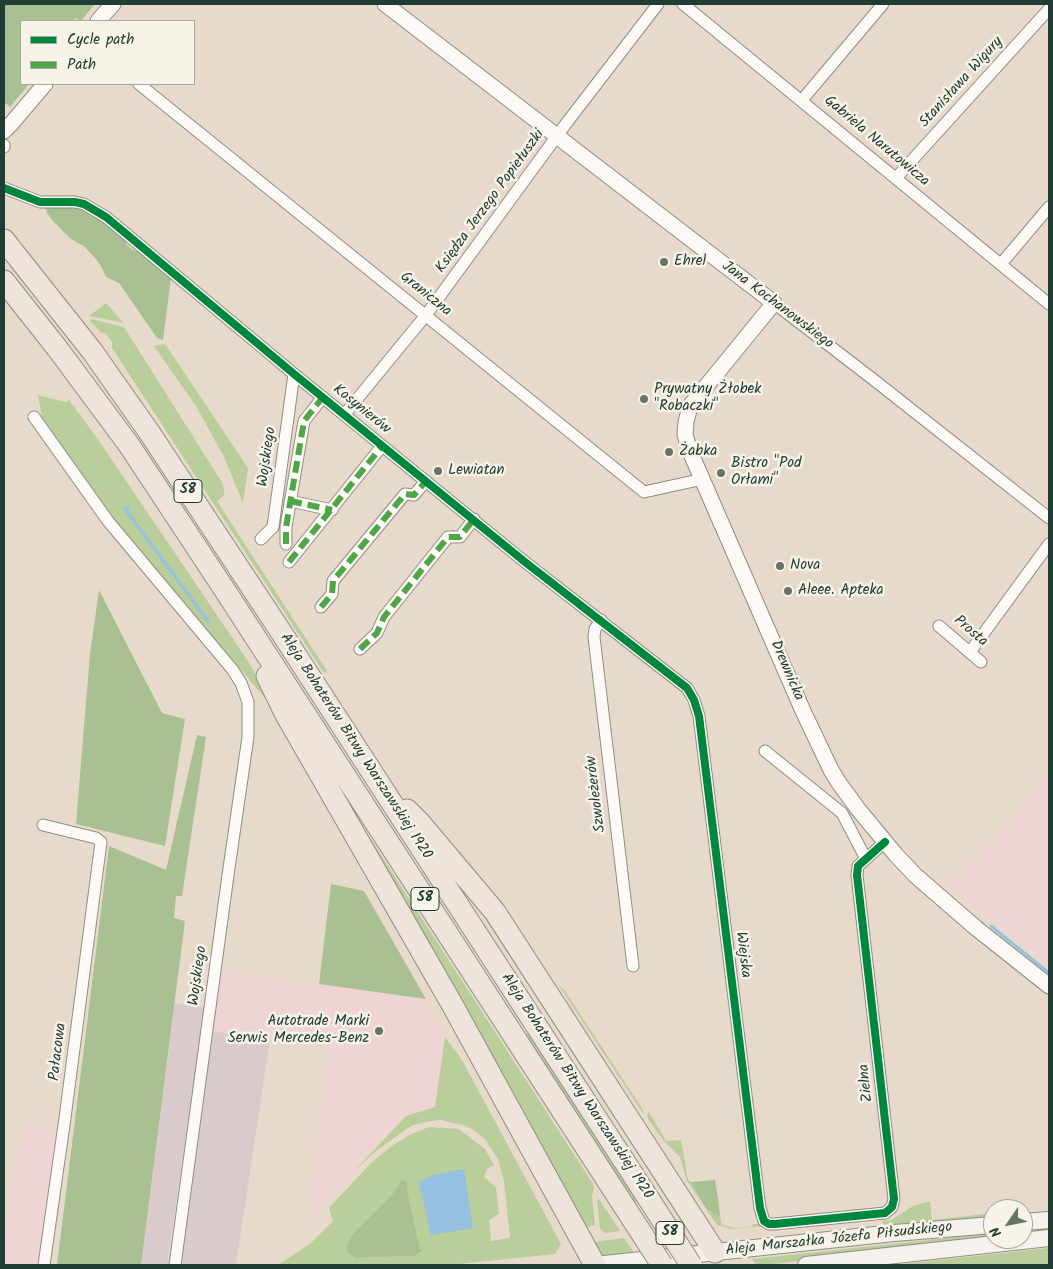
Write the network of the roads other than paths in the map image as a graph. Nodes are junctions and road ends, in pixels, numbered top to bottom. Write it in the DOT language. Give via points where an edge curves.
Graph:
graph roads {
  1 [pos="113,4"];
  2 [pos="385,4"];
  3 [pos="658,4"];
  4 [pos="683,4"];
  5 [pos="883,4"];
  6 [pos="1049,9"];
  7 [pos="99,20"];
  8 [pos="44,85"];
  9 [pos="140,85"];
  10 [pos="802,100"];
  11 [pos="6,129"];
  12 [pos="556,137"];
  13 [pos="896,178"];
  14 [pos="4,188"];
  15 [pos="1049,207"];
  16 [pos="4,240"];
  17 [pos="1001,264"];
  18 [pos="4,282"];
  19 [pos="774,303"];
  20 [pos="1049,304"];
  21 [pos="426,315"];
  22 [pos="294,374"];
  23 [pos="323,397"];
  24 [pos="344,415"];
  25 [pos="34,417"];
  26 [pos="382,446"];
  27 [pos="703,478"];
  28 [pos="426,481"];
  29 [pos="290,501"];
  30 [pos="332,510"];
  31 [pos="1049,518"];
  32 [pos="474,520"];
  33 [pos="261,539"];
  34 [pos="286,544"];
  35 [pos="1049,544"];
  36 [pos="289,562"];
  37 [pos="228,595"];
  38 [pos="321,607"];
  39 [pos="601,620"];
  40 [pos="939,626"];
  41 [pos="360,649"];
  42 [pos="970,652"];
  43 [pos="981,662"];
  44 [pos="687,688"];
  45 [pos="765,751"];
  46 [pos="381,786"];
  47 [pos="42,825"];
  48 [pos="885,842"];
  49 [pos="866,859"];
  50 [pos="633,966"];
  51 [pos="1049,986"];
  52 [pos="1049,1220"];
  53 [pos="1033,1221"];
  54 [pos="769,1224"];
  55 [pos="983,1226"];
  56 [pos="1049,1238"];
  57 [pos="719,1258"];
  58 [pos="44,1265"];
  59 [pos="175,1265"];
  60 [pos="595,1265"];
  61 [pos="662,1265"];
  62 [pos="691,1265"];
  63 [pos="806,1265"];
  1 -- 7 [label="street"];
  2 -- 12 [label="street, Jana Kochanowskiego"];
  3 -- 12 [label="street, Księdza Jerzego Popiełuszki"];
  4 -- 10 [label="street, Gabriela Narutowicza"];
  5 -- 10 [label="street"];
  6 -- 13 [label="street, Stanisława Wigury"];
  8 -- 11 [label="street"];
  9 -- 21 [label="street, Graniczna"];
  10 -- 13 [label="street, Gabriela Narutowicza"];
  12 -- 19 [label="street, Jana Kochanowskiego"];
  12 -- 21 [label="street, Księdza Jerzego Popiełuszki"];
  13 -- 17 [label="street, Gabriela Narutowicza"];
  14 -- 22 [label="street, Kosynierów" via="40,202 75,202 96,210"];
  15 -- 17 [label="street"];
  16 -- 46 [label="highway, Aleja Bohaterów Bitwy Warszawskiej 1920 / S8" via="92,351 149,432"];
  17 -- 20 [label="street, Gabriela Narutowicza"];
  18 -- 37 [label="highway, Aleja Bohaterów Bitwy Warszawskiej 1920 / S8" via="129,445"];
  19 -- 27 [label="street, Drewnicka" via="690,406 685,434"];
  19 -- 31 [label="street, Jana Kochanowskiego"];
  21 -- 24 [label="street, Księdza Jerzego Popiełuszki"];
  21 -- 27 [label="street, Graniczna" via="644,492"];
  22 -- 23 [label="street, Kosynierów"];
  22 -- 33 [label="street, Wojskiego" via="274,527"];
  23 -- 24 [label="street, Kosynierów"];
  23 -- 29 [label="street, Kosynierów" via="304,421"];
  24 -- 26 [label="street, Kosynierów"];
  25 -- 59 [label="street, Wojskiego" via="108,521 232,669 245,692 248,706 248,737"];
  26 -- 28 [label="street, Kosynierów"];
  26 -- 30 [label="street"];
  27 -- 48 [label="street, Drewnicka" via="831,770"];
  28 -- 32 [label="street, Kosynierów"];
  28 -- 38 [label="street" via="414,495 405,494 399,501 333,581 332,594"];
  29 -- 30 [label="street"];
  29 -- 34 [label="street, Kosynierów"];
  30 -- 36 [label="street"];
  32 -- 39 [label="street, Kosynierów"];
  32 -- 41 [label="street" via="460,537 448,537 384,617 377,633"];
  35 -- 42 [label="street"];
  37 -- 60 [label="highway" via="285,713 453,1006"];
  37 -- 61 [label="highway, Aleja Bohaterów Bitwy Warszawskiej 1920 / S8, bridge"];
  39 -- 44 [label="street, Kosynierów"];
  39 -- 50 [label="street, Szwoleżerów" via="595,628 594,637"];
  40 -- 42 [label="street, Prosta"];
  42 -- 43 [label="street, Prosta"];
  44 -- 54 [label="street, Wiejska" via="699,716 760,1208 764,1221"];
  45 -- 49 [label="street" via="842,813"];
  46 -- 57 [label="highway" via="420,823 495,912"];
  46 -- 62 [label="highway, Aleja Bohaterów Bitwy Warszawskiej 1920 / S8, bridge"];
  47 -- 58 [label="street, Pałacowa" via="101,842"];
  48 -- 49 [label="street, Zielna"];
  48 -- 51 [label="street, Drewnicka" via="938,897"];
  49 -- 54 [label="street, Zielna" via="858,866 857,875 894,1199 892,1208 885,1213"];
  52 -- 53 [label="main road"];
  55 -- 57 [label="main road, Aleja Marszałka Józefa Piłsudskiego" via="894,1233"];
  56 -- 63 [label="main road, Aleja Marszałka Józefa Piłsudskiego"];
  57 -- 60 [label="main road, Aleja Marszałka Józefa Piłsudskiego"];
}
